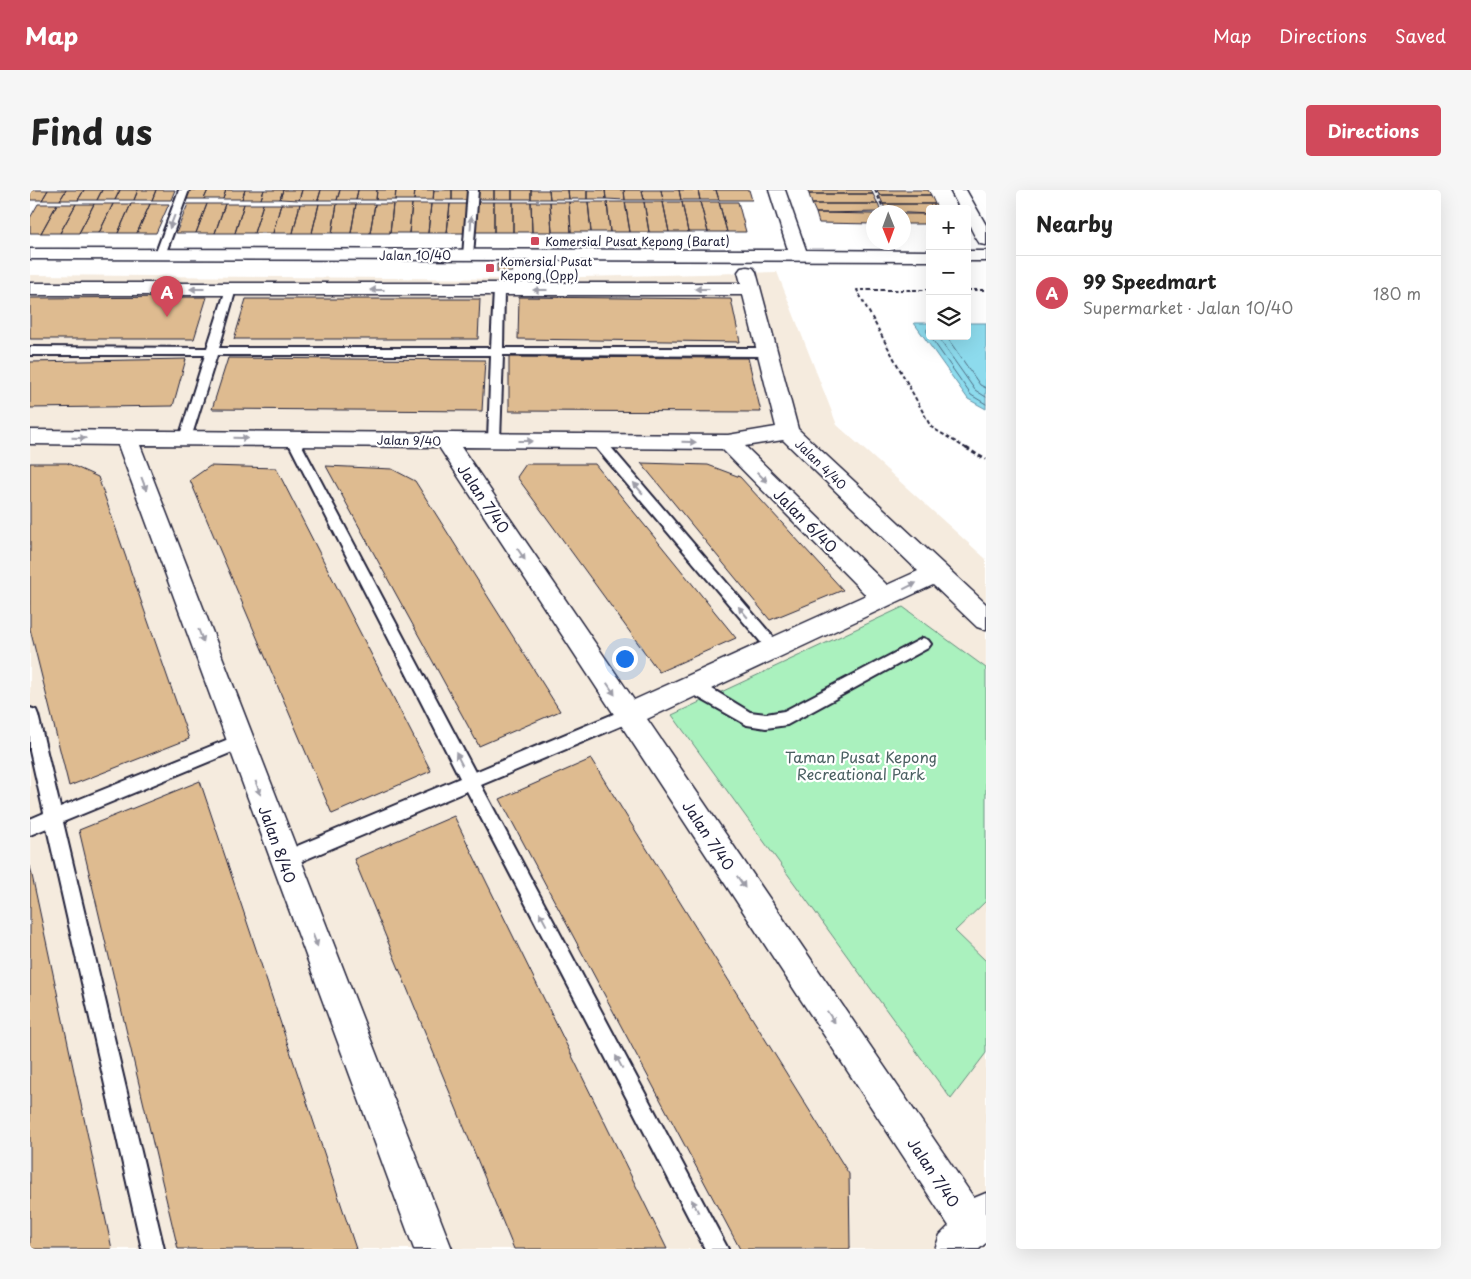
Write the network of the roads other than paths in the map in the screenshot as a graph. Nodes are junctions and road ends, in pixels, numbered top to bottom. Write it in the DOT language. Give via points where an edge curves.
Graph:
graph roads {
  1 [pos="184,190"];
  2 [pos="473,190"];
  3 [pos="778,190"];
  4 [pos="958,190"];
  5 [pos="986,240"];
  6 [pos="30,254"];
  7 [pos="160,255"];
  8 [pos="468,256"];
  9 [pos="743,256"];
  10 [pos="799,256"];
  11 [pos="926,256"];
  12 [pos="971,256"];
  13 [pos="986,256"];
  14 [pos="30,289"];
  15 [pos="232,289"];
  16 [pos="751,289"];
  17 [pos="499,290"];
  18 [pos="30,351"];
  19 [pos="212,351"];
  20 [pos="497,352"];
  21 [pos="768,352"];
  22 [pos="788,432"];
  23 [pos="30,437"];
  24 [pos="126,438"];
  25 [pos="185,438"];
  26 [pos="292,438"];
  27 [pos="445,440"];
  28 [pos="494,440"];
  29 [pos="598,441"];
  30 [pos="728,442"];
  31 [pos="936,573"];
  32 [pos="884,598"];
  33 [pos="986,620"];
  34 [pos="923,644"];
  35 [pos="775,649"];
  36 [pos="693,686"];
  37 [pos="30,715"];
  38 [pos="629,715"];
  39 [pos="241,741"];
  40 [pos="471,782"];
  41 [pos="54,817"];
  42 [pos="30,827"];
  43 [pos="284,860"];
  44 [pos="971,1230"];
  45 [pos="153,1249"];
  46 [pos="433,1249"];
  47 [pos="717,1249"];
  1 -- 7 [label="lane, one-way"];
  8 -- 2 [label="lane, one-way"];
  3 -- 10 [label="street"];
  4 -- 5 [label="street"];
  6 -- 7 [label="street, Jalan 10/40"];
  7 -- 8 [label="street, Jalan 10/40"];
  8 -- 9 [label="street, Jalan 10/40"];
  9 -- 10 [label="street, Jalan 10/40"];
  9 -- 16 [label="street, Jalan 4/40"];
  10 -- 11 [label="street, Jalan 10/40"];
  12 -- 13 [label="street"];
  15 -- 14 [label="street, one-way"];
  17 -- 15 [label="street, one-way"];
  15 -- 19 [label="lane"];
  16 -- 17 [label="street, one-way"];
  16 -- 21 [label="street, Jalan 4/40"];
  17 -- 20 [label="lane"];
  18 -- 19 [label="lane"];
  19 -- 20 [label="lane"];
  19 -- 25 [label="lane"];
  20 -- 21 [label="lane"];
  20 -- 28 [label="lane"];
  21 -- 22 [label="street, Jalan 4/40"];
  22 -- 30 [label="street, Jalan 9/40"];
  22 -- 31 [label="street, Jalan 4/40"];
  23 -- 24 [label="street, Jalan 9/40, one-way"];
  24 -- 25 [label="street, Jalan 9/40"];
  24 -- 39 [label="street, Jalan 8/40, one-way"];
  25 -- 26 [label="street, Jalan 9/40, one-way"];
  26 -- 27 [label="street, Jalan 9/40"];
  40 -- 26 [label="lane, one-way"];
  27 -- 28 [label="street, Jalan 9/40"];
  27 -- 38 [label="street, Jalan 7/40, one-way"];
  28 -- 29 [label="street, Jalan 9/40, one-way"];
  29 -- 30 [label="street, Jalan 9/40, one-way"];
  35 -- 29 [label="lane, one-way"];
  30 -- 32 [label="street, Jalan 6/40, one-way"];
  32 -- 31 [label="street, one-way"];
  31 -- 33 [label="street, Jalan 4/40"];
  32 -- 35 [label="street"];
  34 -- 36 [label="lane" via="787,718 766,722 747,718"];
  35 -- 36 [label="street"];
  36 -- 38 [label="street"];
  37 -- 41 [label="lane"];
  38 -- 40 [label="lane"];
  38 -- 44 [label="street, Jalan 7/40, one-way"];
  39 -- 41 [label="lane"];
  39 -- 43 [label="street, Jalan 8/40, one-way"];
  40 -- 43 [label="lane"];
  47 -- 40 [label="lane, one-way"];
  41 -- 42 [label="lane"];
  41 -- 45 [label="lane"];
  43 -- 46 [label="street, Jalan 8/40, one-way"];
}
